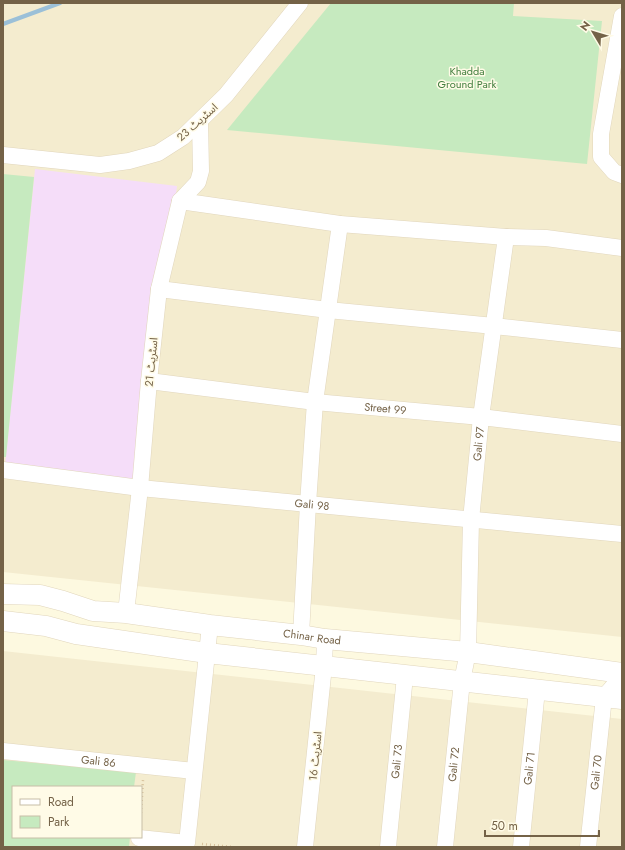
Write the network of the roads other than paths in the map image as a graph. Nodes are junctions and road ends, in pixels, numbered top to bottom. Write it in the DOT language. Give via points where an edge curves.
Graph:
graph roads {
  1 [pos="300,3"];
  2 [pos="622,16"];
  3 [pos="200,121"];
  4 [pos="3,155"];
  5 [pos="622,175"];
  6 [pos="180,201"];
  7 [pos="340,224"];
  8 [pos="506,237"];
  9 [pos="622,248"];
  10 [pos="159,289"];
  11 [pos="328,310"];
  12 [pos="494,326"];
  13 [pos="622,340"];
  14 [pos="149,381"];
  15 [pos="315,402"];
  16 [pos="481,416"];
  17 [pos="622,434"];
  18 [pos="3,470"];
  19 [pos="140,488"];
  20 [pos="308,504"];
  21 [pos="472,520"];
  22 [pos="622,534"];
  23 [pos="3,594"];
  24 [pos="126,613"];
  25 [pos="3,621"];
  26 [pos="210,625"];
  27 [pos="301,635"];
  28 [pos="325,639"];
  29 [pos="468,652"];
  30 [pos="207,653"];
  31 [pos="324,666"];
  32 [pos="622,674"];
  33 [pos="406,676"];
  34 [pos="462,681"];
  35 [pos="537,690"];
  36 [pos="613,698"];
  37 [pos="3,751"];
  38 [pos="194,771"];
  39 [pos="139,838"];
  40 [pos="305,847"];
  41 [pos="388,847"];
  42 [pos="445,847"];
  43 [pos="521,847"];
  44 [pos="588,847"];
  1 -- 3 [label="street, اسٹریٹ 23" via="226,95"];
  2 -- 5 [label="street" via="601,134 601,157 614,172"];
  3 -- 4 [label="street, اسٹریٹ 23" via="183,137 158,153 129,161 100,165"];
  3 -- 6 [label="street" via="201,171 198,182"];
  6 -- 7 [label="street"];
  6 -- 10 [label="street, اسٹریٹ 21"];
  7 -- 8 [label="street"];
  7 -- 11 [label="street"];
  8 -- 9 [label="street" via="546,238"];
  8 -- 12 [label="street, Gali 97"];
  10 -- 11 [label="street"];
  10 -- 14 [label="street, اسٹریٹ 21"];
  11 -- 12 [label="street"];
  11 -- 15 [label="street"];
  12 -- 13 [label="street"];
  12 -- 16 [label="street, Gali 97"];
  14 -- 15 [label="street, Street 99"];
  14 -- 19 [label="street, اسٹریٹ 21"];
  15 -- 16 [label="street, Street 99"];
  15 -- 20 [label="street"];
  16 -- 17 [label="street, Street 99"];
  16 -- 21 [label="street, Gali 97"];
  18 -- 19 [label="street, Gali 98"];
  19 -- 20 [label="street, Gali 98"];
  19 -- 24 [label="street, اسٹریٹ 21"];
  20 -- 21 [label="street, Gali 98"];
  20 -- 27 [label="street"];
  21 -- 22 [label="street, Gali 98"];
  21 -- 29 [label="street, Gali 97"];
  23 -- 24 [label="street, Chinar Road" via="40,595 93,611"];
  24 -- 26 [label="street, Chinar Road"];
  25 -- 30 [label="street"];
  26 -- 27 [label="street, Chinar Road"];
  26 -- 30 [label="street"];
  27 -- 28 [label="street, Chinar Road"];
  28 -- 29 [label="street, Chinar Road"];
  28 -- 31 [label="street, اسٹریٹ 16"];
  29 -- 32 [label="street, Chinar Road"];
  29 -- 34 [label="street, Gali 72"];
  30 -- 31 [label="street"];
  30 -- 38 [label="street"];
  31 -- 33 [label="street"];
  31 -- 40 [label="street, اسٹریٹ 16"];
  32 -- 36 [label="street"];
  33 -- 34 [label="street"];
  33 -- 41 [label="street, Gali 73"];
  34 -- 35 [label="street"];
  34 -- 42 [label="street, Gali 72"];
  35 -- 36 [label="street"];
  35 -- 43 [label="street, Gali 71"];
  36 -- 44 [label="street, Gali 70"];
  37 -- 38 [label="street, Gali 86"];
  38 -- 39 [label="street" via="187,843"];
}
